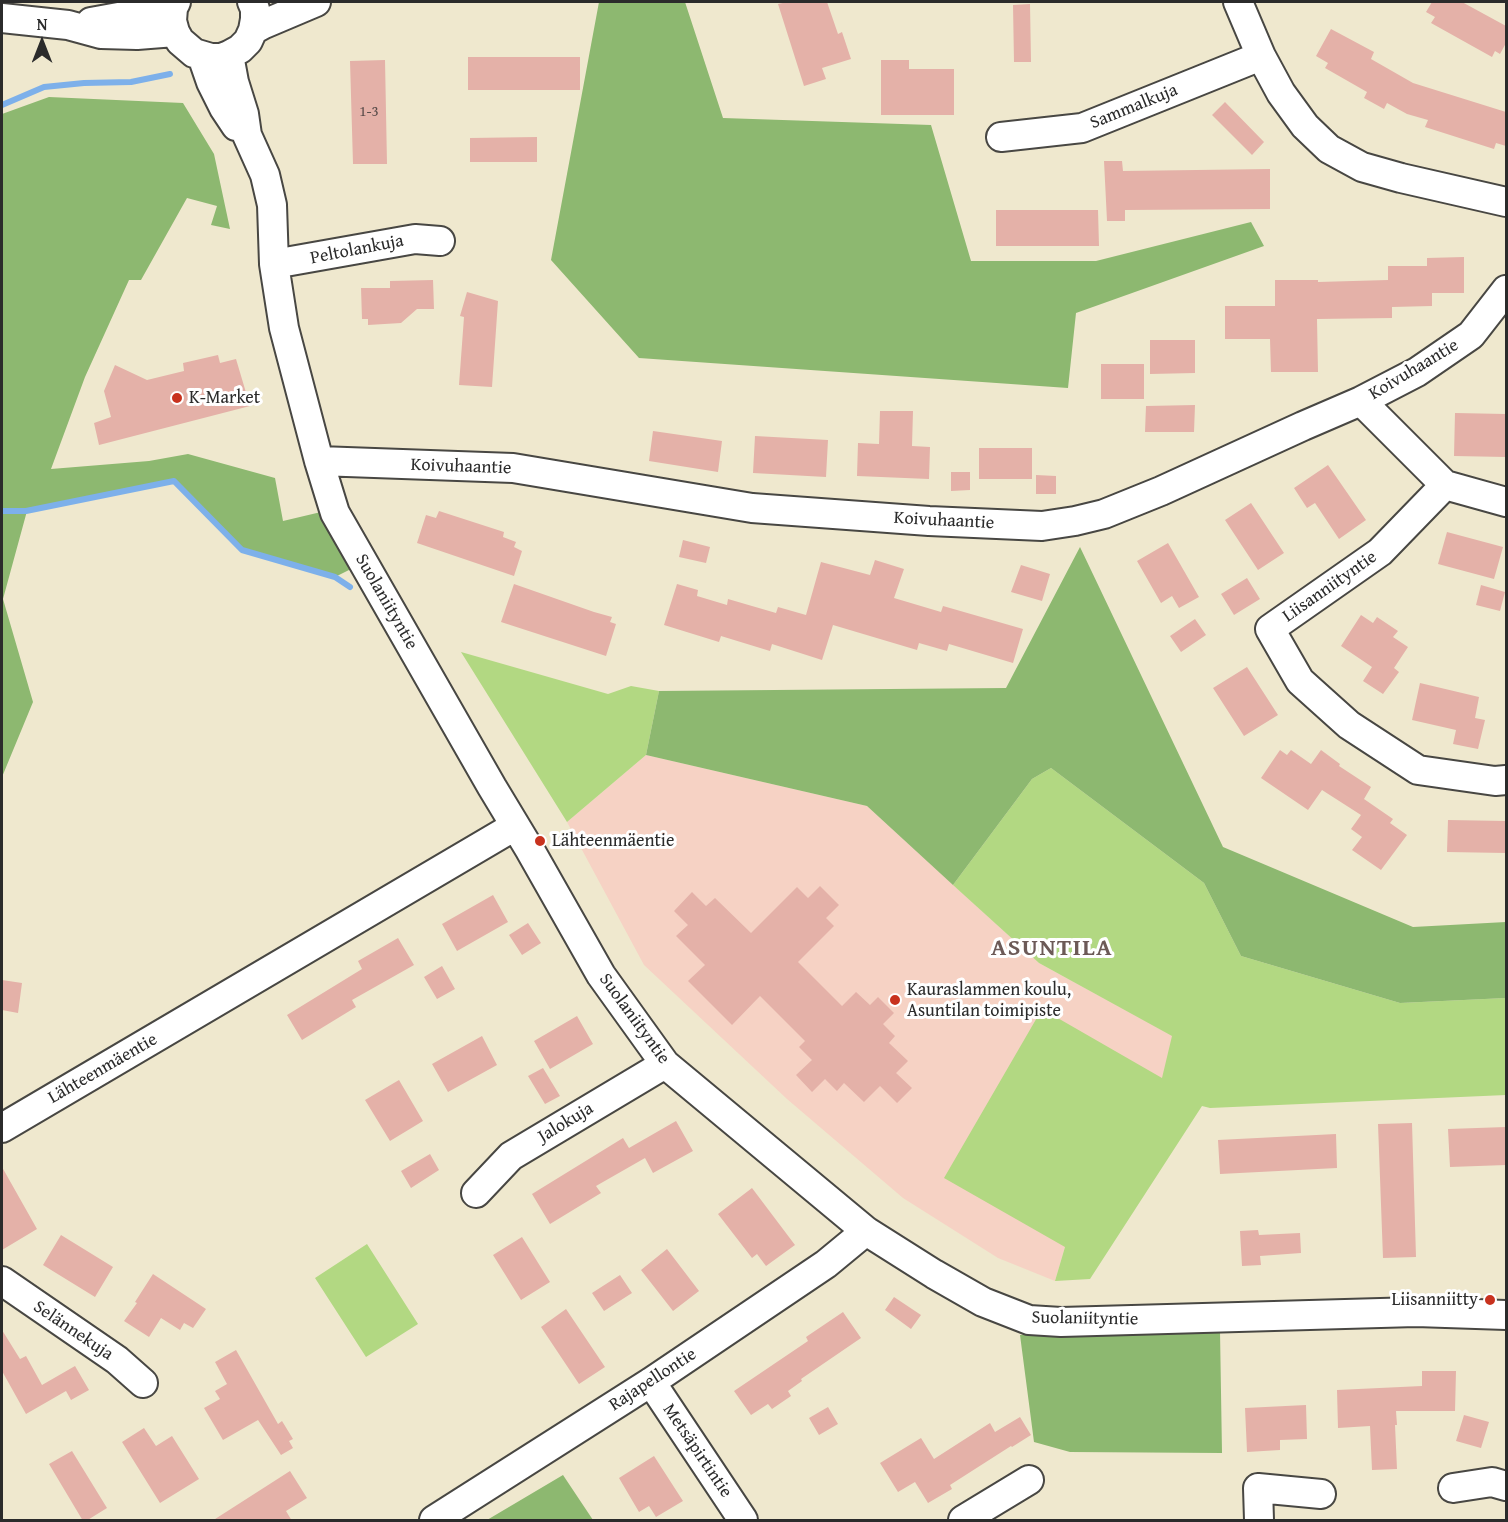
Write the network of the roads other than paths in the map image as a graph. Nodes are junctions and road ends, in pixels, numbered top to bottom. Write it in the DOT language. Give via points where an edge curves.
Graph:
graph roads {
  1 [pos="167,2"];
  2 [pos="176,2"];
  3 [pos="252,2"];
  4 [pos="316,2"];
  5 [pos="1238,2"];
  6 [pos="2,18"];
  7 [pos="68,25"];
  8 [pos="253,30"];
  9 [pos="175,33"];
  10 [pos="216,56"];
  11 [pos="1261,56"];
  12 [pos="1001,137"];
  13 [pos="1506,202"];
  14 [pos="440,241"];
  15 [pos="274,264"];
  16 [pos="1506,290"];
  17 [pos="1362,401"];
  18 [pos="319,461"];
  19 [pos="1445,485"];
  20 [pos="1506,502"];
  21 [pos="1506,780"];
  22 [pos="515,826"];
  23 [pos="665,1064"];
  24 [pos="2,1128"];
  25 [pos="476,1193"];
  26 [pos="866,1231"];
  27 [pos="2,1281"];
  28 [pos="1506,1315"];
  29 [pos="651,1382"];
  30 [pos="143,1383"];
  31 [pos="1029,1480"];
  32 [pos="1506,1486"];
  33 [pos="1453,1488"];
  34 [pos="1321,1494"];
  35 [pos="434,1521"];
  36 [pos="743,1521"];
  37 [pos="963,1521"];
  38 [pos="1259,1521"];
  1 -- 7 [label="street" via="124,16"];
  2 -- 9 [label="street" via="172,21"];
  3 -- 8 [label="street"];
  4 -- 8 [label="street"];
  5 -- 11 [label="street"];
  6 -- 7 [label="street"];
  7 -- 9 [label="street" via="101,33"];
  8 -- 10 [label="street" via="240,49"];
  9 -- 10 [label="street" via="186,48"];
  10 -- 15 [label="street, Suolaniityntie" via="211,82 235,126 247,135 265,175 272,205"];
  11 -- 12 [label="street, Sammalkuja" via="1082,128"];
  11 -- 13 [label="street" via="1305,126 1329,149 1362,167"];
  14 -- 15 [label="street, Peltolankuja" via="416,239"];
  15 -- 18 [label="street, Suolaniityntie" via="284,328"];
  16 -- 17 [label="street, Koivuhaantie" via="1471,335 1417,372"];
  17 -- 18 [label="street, Koivuhaantie" via="1104,514 1042,526 752,508 513,468"];
  17 -- 19 [label="street"];
  18 -- 22 [label="street, Suolaniityntie" via="335,513"];
  19 -- 20 [label="street"];
  19 -- 21 [label="street, Liisanniityntie" via="1380,552 1270,629 1300,681 1349,725 1418,770"];
  22 -- 23 [label="street, Suolaniityntie" via="600,975"];
  22 -- 24 [label="street, Lähteenmäentie"];
  23 -- 25 [label="street, Jalokuja" via="511,1156"];
  23 -- 26 [label="street, Suolaniityntie"];
  26 -- 28 [label="street, Suolaniityntie" via="974,1296 1029,1320 1416,1312"];
  26 -- 29 [label="street, Rajapellontie" via="826,1264"];
  27 -- 30 [label="street, Selännekuja" via="117,1360"];
  29 -- 35 [label="street, Rajapellontie"];
  29 -- 36 [label="street, Metsäpirtintie"];
  31 -- 37 [label="street"];
  32 -- 33 [label="street" via="1492,1482"];
  34 -- 38 [label="street" via="1258,1488"];
}
